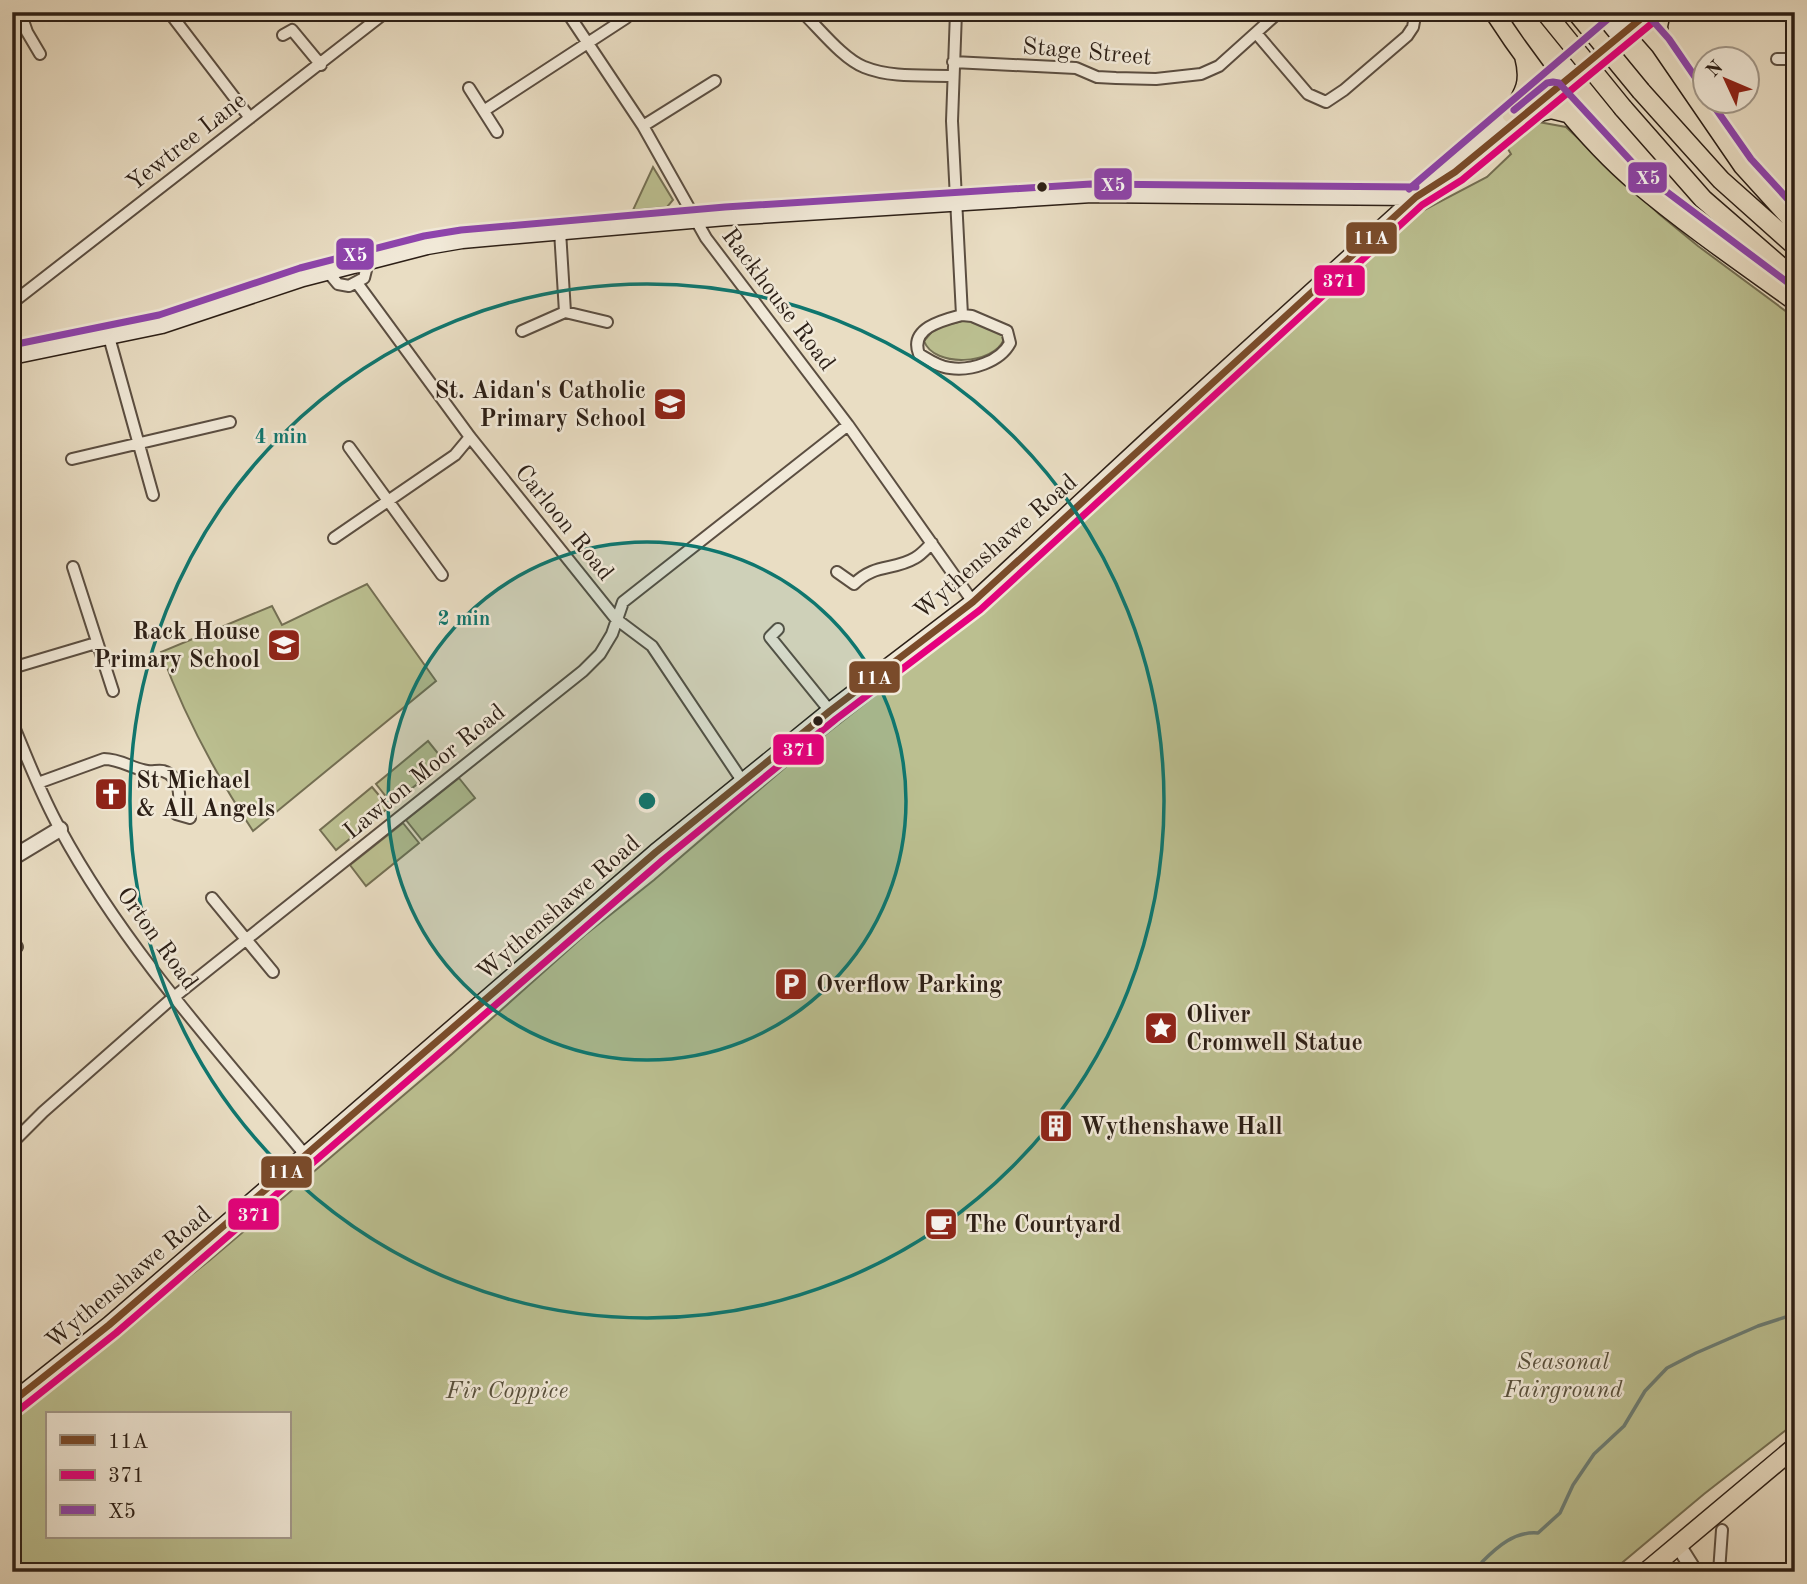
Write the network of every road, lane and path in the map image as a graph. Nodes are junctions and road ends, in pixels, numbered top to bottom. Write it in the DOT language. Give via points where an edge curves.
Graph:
graph roads {
  1 [pos="20,12"];
  2 [pos="169,12"];
  3 [pos="386,12"];
  4 [pos="566,12"];
  5 [pos="802,12"];
  6 [pos="956,12"];
  7 [pos="1279,12"];
  8 [pos="1411,12"];
  9 [pos="1494,12"];
  10 [pos="1545,12"];
  11 [pos="1576,12"];
  12 [pos="1661,12"];
  13 [pos="1637,14"];
  14 [pos="626,18"];
  15 [pos="1256,33"];
  16 [pos="283,35"];
  17 [pos="587,43"];
  18 [pos="1660,45"];
  19 [pos="40,54"];
  20 [pos="1524,55"];
  21 [pos="1795,59"];
  22 [pos="1777,60"];
  23 [pos="953,62"];
  24 [pos="321,65"];
  25 [pos="952,76"];
  26 [pos="715,81"];
  27 [pos="469,88"];
  28 [pos="1550,88"];
  29 [pos="485,110"];
  30 [pos="1571,114"];
  31 [pos="1517,115"];
  32 [pos="250,118"];
  33 [pos="643,126"];
  34 [pos="497,132"];
  35 [pos="1416,197"];
  36 [pos="957,202"];
  37 [pos="695,219"];
  38 [pos="1795,223"];
  39 [pos="560,231"];
  40 [pos="1795,246"];
  41 [pos="368,262"];
  42 [pos="328,272"];
  43 [pos="1795,279"];
  44 [pos="357,284"];
  45 [pos="1795,301"];
  46 [pos="12,303"];
  47 [pos="565,313"];
  48 [pos="961,315"];
  49 [pos="607,322"];
  50 [pos="522,331"];
  51 [pos="109,337"];
  52 [pos="12,356"];
  53 [pos="230,422"];
  54 [pos="848,425"];
  55 [pos="470,437"];
  56 [pos="138,443"];
  57 [pos="349,447"];
  58 [pos="72,459"];
  59 [pos="153,495"];
  60 [pos="389,502"];
  61 [pos="334,538"];
  62 [pos="932,543"];
  63 [pos="73,567"];
  64 [pos="837,572"];
  65 [pos="442,575"];
  66 [pos="973,602"];
  67 [pos="616,619"];
  68 [pos="769,636"];
  69 [pos="96,643"];
  70 [pos="12,668"];
  71 [pos="113,691"];
  72 [pos="830,711"];
  73 [pos="12,722"];
  74 [pos="743,782"];
  75 [pos="38,783"];
  76 [pos="190,818"];
  77 [pos="60,829"];
  78 [pos="12,858"];
  79 [pos="212,898"];
  80 [pos="248,940"];
  81 [pos="273,972"];
  82 [pos="174,997"];
  83 [pos="12,1143"];
  84 [pos="306,1156"];
  85 [pos="12,1402"];
  86 [pos="1795,1447"];
  87 [pos="1722,1530"];
  88 [pos="1678,1545"];
  89 [pos="1646,1572"];
  90 [pos="1695,1572"];
  91 [pos="1719,1572"];
  1 -- 19 [label="street"];
  2 -- 32 [label="street"];
  3 -- 24 [label="street, Yewtree Lane"];
  4 -- 17 [label="street, Rackhouse Road"];
  5 -- 25 [label="street" via="864,67"];
  6 -- 23 [label="street"];
  7 -- 15 [label="street, Stage Street"];
  8 -- 15 [label="street" via="1413,27 1406,36 1326,102 1308,94"];
  9 -- 20 [label="highway"];
  10 -- 43 [label="highway, bridge" via="1703,199"];
  11 -- 40 [label="highway, bridge" via="1721,180"];
  12 -- 18 [label="highway"];
  13 -- 18 [label="highway"];
  13 -- 28 [label="main road, Wythenshawe Road"];
  14 -- 17 [label="street"];
  15 -- 23 [label="street, Stage Street" via="1219,66 1200,74 1156,79 1097,77 1076,68"];
  16 -- 24 [label="street" via="292,30"];
  17 -- 29 [label="street"];
  17 -- 33 [label="street, Rackhouse Road"];
  18 -- 38 [label="highway" via="1743,166"];
  20 -- 28 [label="highway"];
  20 -- 31 [label="highway" via="1529,77"];
  21 -- 22 [label="street"];
  23 -- 25 [label="street"];
  24 -- 32 [label="street, Yewtree Lane"];
  25 -- 36 [label="street"];
  26 -- 33 [label="street"];
  27 -- 29 [label="street"];
  28 -- 30 [label="highway"];
  28 -- 31 [label="main road, Wythenshawe Road"];
  29 -- 34 [label="street"];
  30 -- 31 [label="highway" via="1551,109"];
  30 -- 45 [label="highway" via="1636,182"];
  31 -- 35 [label="main road, Wythenshawe Road"];
  32 -- 46 [label="street, Yewtree Lane"];
  33 -- 37 [label="street, Rackhouse Road"];
  35 -- 36 [label="main road" via="1091,194"];
  35 -- 66 [label="main road, Wythenshawe Road"];
  36 -- 37 [label="main road"];
  36 -- 48 [label="street"];
  37 -- 39 [label="main road"];
  37 -- 54 [label="street, Rackhouse Road"];
  39 -- 41 [label="main road" via="461,240"];
  39 -- 47 [label="street"];
  41 -- 42 [label="main road"];
  41 -- 44 [label="street" via="367,273"];
  42 -- 44 [label="street" via="338,284"];
  42 -- 51 [label="main road" via="162,325"];
  44 -- 55 [label="street, Carloon Road"];
  47 -- 49 [label="street"];
  47 -- 50 [label="street"];
  48 -- 48 [label="street" via="921,332 919,354 950,368 966,367 997,358 1007,348 1007,331"];
  51 -- 52 [label="main road"];
  51 -- 56 [label="street"];
  53 -- 56 [label="street"];
  54 -- 62 [label="street, Rackhouse Road"];
  54 -- 67 [label="street, Lawton Moor Road" via="623,601"];
  55 -- 60 [label="street" via="455,455"];
  55 -- 67 [label="street, Carloon Road"];
  56 -- 58 [label="street"];
  56 -- 59 [label="street"];
  57 -- 60 [label="street"];
  60 -- 61 [label="street"];
  60 -- 65 [label="street"];
  62 -- 64 [label="street" via="916,558 880,567 854,584"];
  62 -- 66 [label="street, Rackhouse Road"];
  63 -- 69 [label="street"];
  66 -- 72 [label="main road, Wythenshawe Road"];
  67 -- 74 [label="street, Carloon Road" via="652,646"];
  67 -- 80 [label="street, Lawton Moor Road" via="600,654 583,671"];
  68 -- 72 [label="street"];
  69 -- 70 [label="street"];
  69 -- 71 [label="street"];
  72 -- 74 [label="main road, Wythenshawe Road"];
  73 -- 75 [label="street, Orton Road"];
  74 -- 84 [label="main road, Wythenshawe Road"];
  75 -- 76 [label="street" via="115,759 174,778 180,791 176,814"];
  75 -- 77 [label="street, Orton Road"];
  77 -- 78 [label="street"];
  77 -- 82 [label="street, Orton Road" via="113,916"];
  79 -- 80 [label="street"];
  80 -- 81 [label="street"];
  80 -- 82 [label="street, Lawton Moor Road"];
  82 -- 83 [label="street, Lawton Moor Road"];
  82 -- 84 [label="street, Orton Road"];
  84 -- 85 [label="main road, Wythenshawe Road"];
  86 -- 88 [label="highway"];
  87 -- 91 [label="street"];
  88 -- 89 [label="highway"];
  88 -- 90 [label="street"];
}
